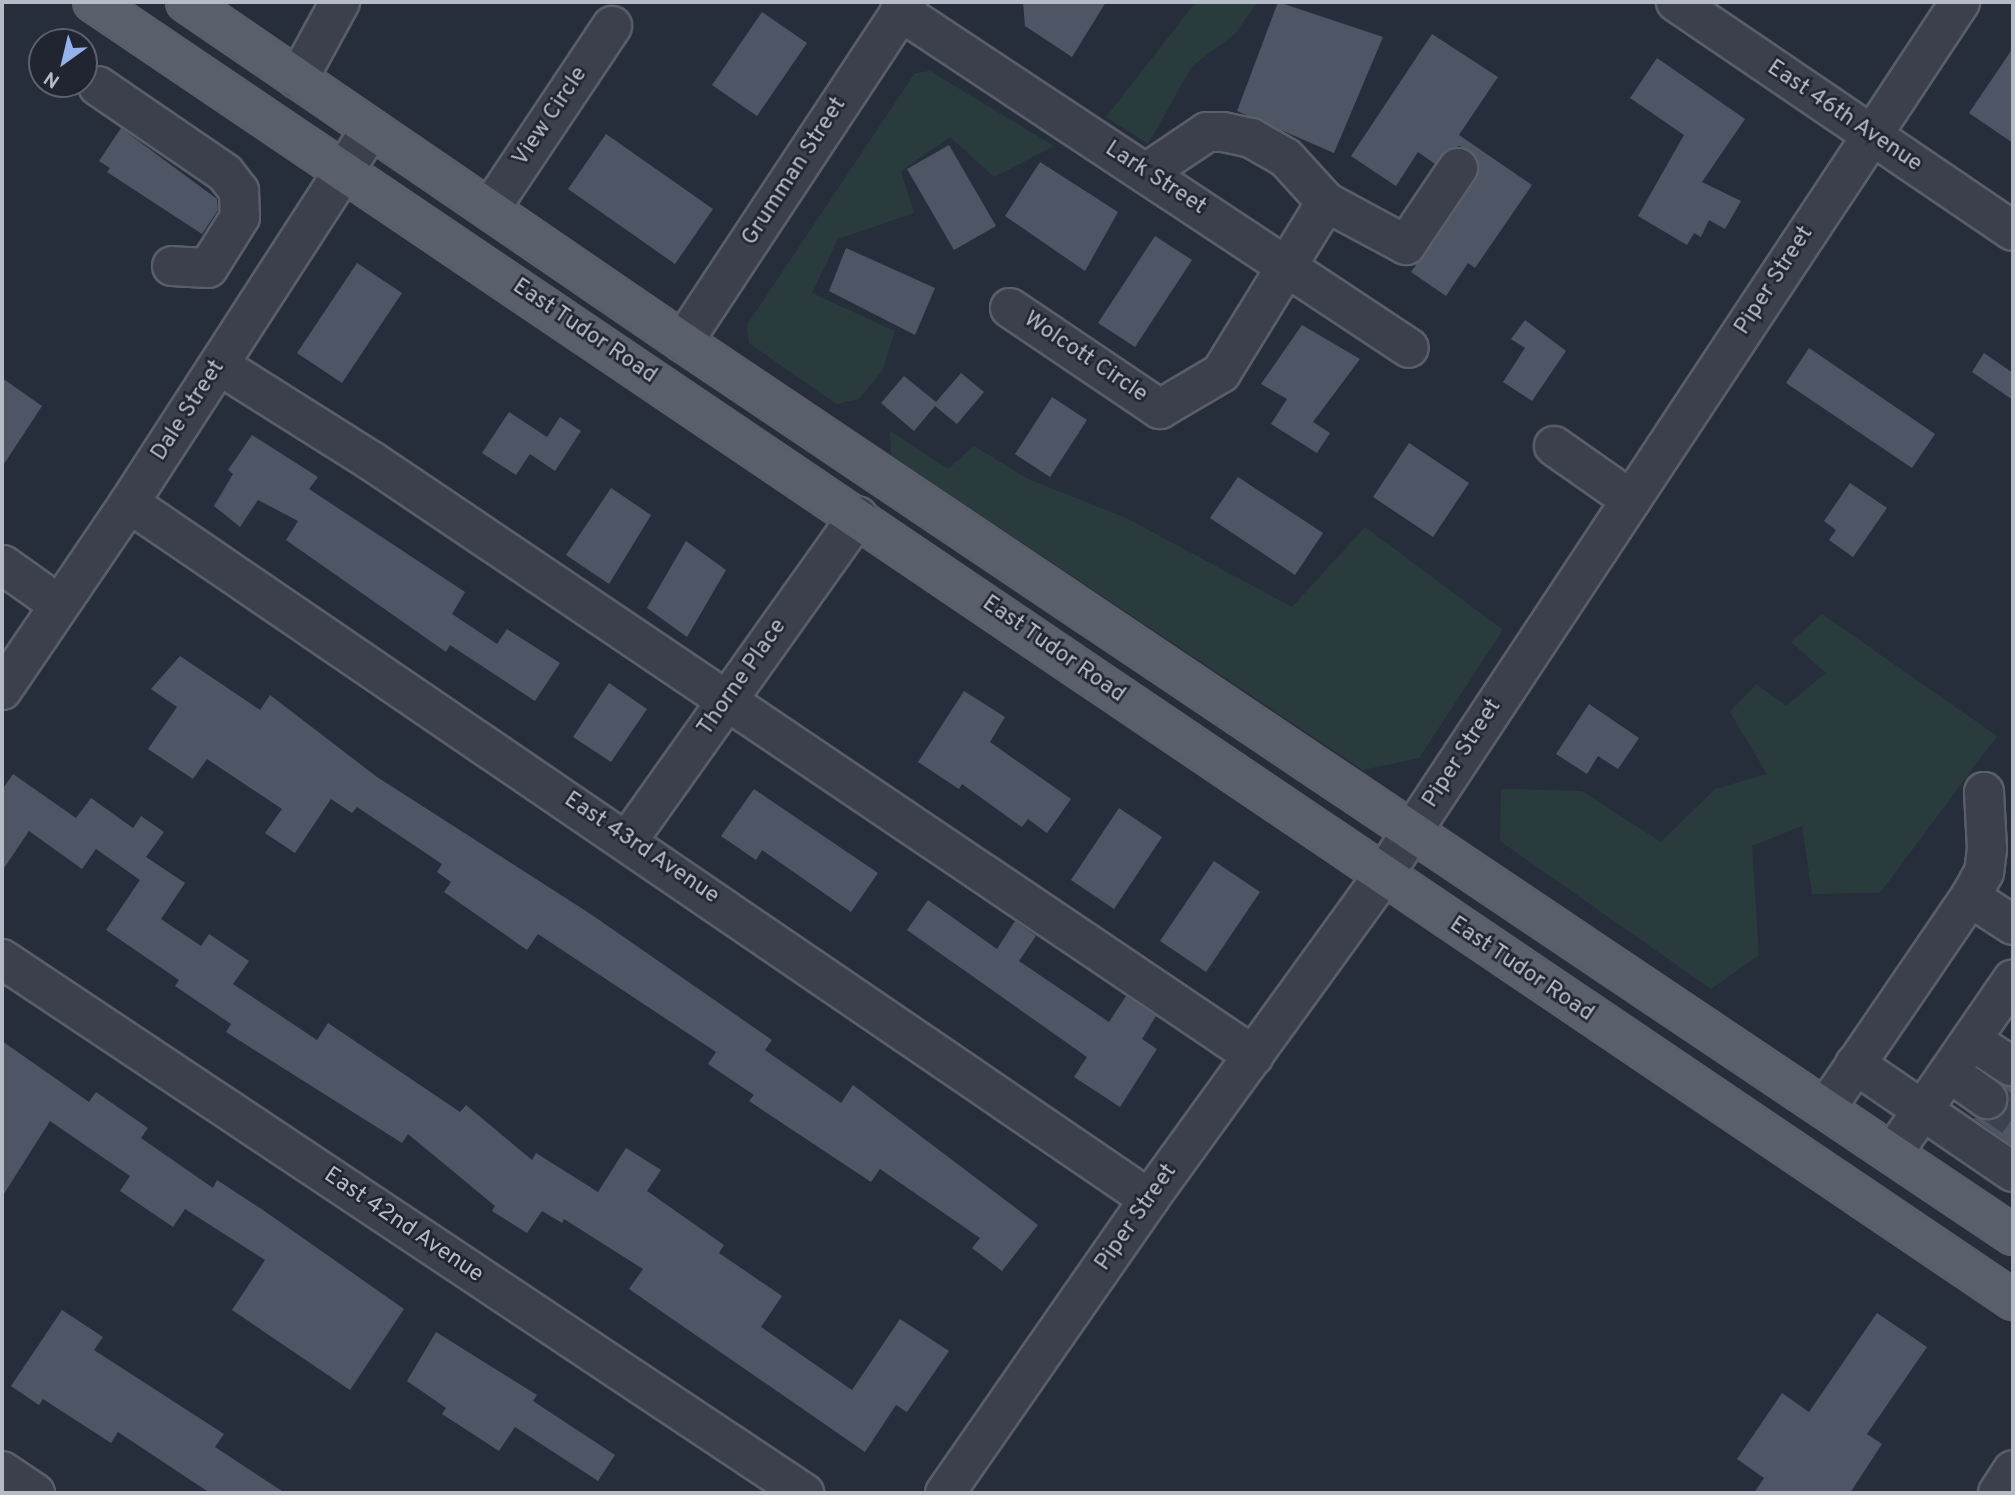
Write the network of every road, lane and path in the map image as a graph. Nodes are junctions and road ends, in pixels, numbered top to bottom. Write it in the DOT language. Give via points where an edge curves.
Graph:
graph roads {
  1 [pos="93,2"];
  2 [pos="186,2"];
  3 [pos="340,2"];
  4 [pos="1676,2"];
  5 [pos="1960,2"];
  6 [pos="904,6"];
  7 [pos="612,26"];
  8 [pos="298,79"];
  9 [pos="98,86"];
  10 [pos="371,129"];
  11 [pos="1871,136"];
  12 [pos="1458,168"];
  13 [pos="345,172"];
  14 [pos="1146,173"];
  15 [pos="1326,202"];
  16 [pos="490,209"];
  17 [pos="2013,231"];
  18 [pos="1286,264"];
  19 [pos="172,266"];
  20 [pos="1010,308"];
  21 [pos="683,342"];
  22 [pos="1409,348"];
  23 [pos="219,365"];
  24 [pos="1554,446"];
  25 [pos="1631,500"];
  26 [pos="129,503"];
  27 [pos="858,516"];
  28 [pos="3,565"];
  29 [pos="60,606"];
  30 [pos="2,690"];
  31 [pos="727,700"];
  32 [pos="1984,792"];
  33 [pos="1414,829"];
  34 [pos="628,840"];
  35 [pos="1382,877"];
  36 [pos="1970,897"];
  37 [pos="2013,925"];
  38 [pos="2,959"];
  39 [pos="2007,1001"];
  40 [pos="1971,1040"];
  41 [pos="1254,1056"];
  42 [pos="1855,1064"];
  43 [pos="2011,1066"];
  44 [pos="1949,1072"];
  45 [pos="1987,1099"];
  46 [pos="1826,1108"];
  47 [pos="1923,1110"];
  48 [pos="1893,1153"];
  49 [pos="2013,1172"];
  50 [pos="1149,1199"];
  51 [pos="2013,1235"];
  52 [pos="2013,1300"];
  53 [pos="2013,1470"];
  54 [pos="2,1471"];
  55 [pos="35,1493"];
  56 [pos="804,1493"];
  57 [pos="946,1493"];
  58 [pos="1998,1493"];
  1 -- 13 [label="main road, East Tudor Road"];
  2 -- 8 [label="main road, East Tudor Road"];
  3 -- 8 [label="street"];
  4 -- 11 [label="street, East 46th Avenue"];
  5 -- 11 [label="street, Piper Street"];
  6 -- 14 [label="street, Lark Street"];
  6 -- 21 [label="street, Grumman Street"];
  7 -- 16 [label="street, View Circle"];
  8 -- 10 [label="main road, East Tudor Road"];
  9 -- 19 [label="street" via="225,173 239,191 240,217 208,268"];
  10 -- 13 [label="street, Dale Street"];
  10 -- 16 [label="main road, East Tudor Road"];
  11 -- 17 [label="street, East 46th Avenue"];
  11 -- 25 [label="street, Piper Street"];
  12 -- 15 [label="street" via="1406,244"];
  13 -- 23 [label="street, Dale Street"];
  13 -- 27 [label="main road, East Tudor Road"];
  14 -- 15 [label="street" via="1207,132 1223,132 1251,138 1286,159"];
  14 -- 18 [label="street, Lark Street"];
  15 -- 18 [label="street"];
  16 -- 21 [label="main road, East Tudor Road"];
  18 -- 20 [label="street, Wolcott Circle" via="1221,373 1160,409"];
  18 -- 22 [label="street, Lark Street"];
  21 -- 33 [label="main road, East Tudor Road"];
  23 -- 26 [label="street, Dale Street"];
  23 -- 31 [label="street" via="370,460"];
  24 -- 25 [label="street"];
  25 -- 33 [label="street, Piper Street"];
  26 -- 29 [label="street, Dale Street"];
  26 -- 34 [label="street, East 43rd Avenue"];
  27 -- 31 [label="street, Thorne Place"];
  27 -- 35 [label="main road, East Tudor Road"];
  28 -- 29 [label="street"];
  29 -- 30 [label="street, Dale Street"];
  31 -- 34 [label="street, Thorne Place"];
  31 -- 41 [label="street"];
  32 -- 36 [label="street" via="1984,872"];
  33 -- 35 [label="street, Piper Street"];
  33 -- 46 [label="main road, East Tudor Road"];
  34 -- 50 [label="street, East 43rd Avenue"];
  35 -- 41 [label="street, Piper Street"];
  35 -- 52 [label="main road, East Tudor Road"];
  36 -- 37 [label="street"];
  36 -- 42 [label="street"];
  38 -- 56 [label="street, East 42nd Avenue"];
  39 -- 40 [label="street"];
  40 -- 43 [label="street"];
  40 -- 44 [label="street"];
  41 -- 50 [label="street, Piper Street"];
  42 -- 46 [label="street"];
  42 -- 47 [label="street"];
  44 -- 45 [label="street"];
  44 -- 47 [label="street"];
  46 -- 48 [label="main road, East Tudor Road"];
  47 -- 48 [label="street"];
  47 -- 49 [label="street"];
  48 -- 51 [label="main road, East Tudor Road"];
  50 -- 57 [label="street, Piper Street"];
  53 -- 58 [label="street"];
  54 -- 55 [label="street"];
}
